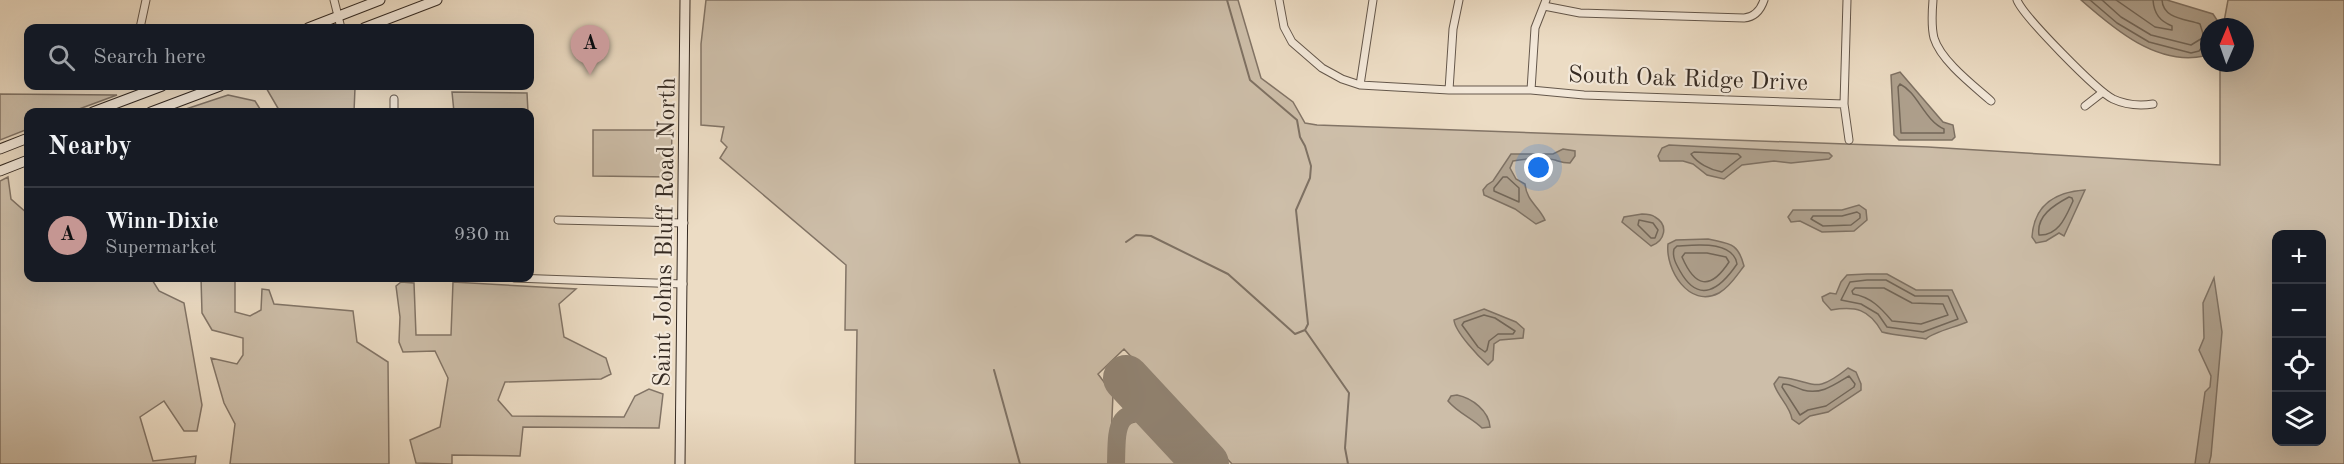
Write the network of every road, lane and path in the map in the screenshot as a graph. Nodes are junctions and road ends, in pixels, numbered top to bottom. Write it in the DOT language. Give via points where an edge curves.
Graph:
graph roads {
  1 [pos="146,0"];
  2 [pos="334,0"];
  3 [pos="380,0"];
  4 [pos="437,0"];
  5 [pos="685,0"];
  6 [pos="1279,0"];
  7 [pos="1373,0"];
  8 [pos="1459,0"];
  9 [pos="1847,0"];
  10 [pos="1933,0"];
  11 [pos="2017,0"];
  12 [pos="1545,3"];
  13 [pos="1763,4"];
  14 [pos="338,16"];
  15 [pos="141,24"];
  16 [pos="318,24"];
  17 [pos="340,24"];
  18 [pos="374,24"];
  19 [pos="1360,85"];
  20 [pos="151,90"];
  21 [pos="209,90"];
  22 [pos="1449,90"];
  23 [pos="1531,90"];
  24 [pos="2103,93"];
  25 [pos="394,99"];
  26 [pos="1991,101"];
  27 [pos="1844,104"];
  28 [pos="2153,104"];
  29 [pos="2085,106"];
  30 [pos="104,108"];
  31 [pos="162,108"];
  32 [pos="394,108"];
  33 [pos="24,140"];
  34 [pos="1849,140"];
  35 [pos="0,149"];
  36 [pos="24,162"];
  37 [pos="0,171"];
  38 [pos="558,220"];
  39 [pos="684,223"];
  40 [pos="534,279"];
  41 [pos="683,284"];
  42 [pos="680,464"];
  1 -- 15 [label="street"];
  2 -- 14 [label="street"];
  3 -- 14 [label="main road"];
  4 -- 18 [label="main road"];
  5 -- 39 [label="main road, Saint Johns Bluff Road North"];
  6 -- 19 [label="street, South Oak Ridge Drive" via="1284,27 1292,42 1322,68"];
  7 -- 19 [label="street"];
  8 -- 22 [label="street"];
  9 -- 27 [label="street"];
  10 -- 26 [label="street" via="1934,37 1939,50"];
  11 -- 24 [label="street" via="2028,18"];
  12 -- 13 [label="street" via="1580,13 1744,18"];
  12 -- 23 [label="street" via="1535,28"];
  14 -- 16 [label="main road"];
  14 -- 17 [label="street"];
  19 -- 22 [label="street, South Oak Ridge Drive"];
  20 -- 30 [label="main road"];
  21 -- 31 [label="main road"];
  22 -- 23 [label="street, South Oak Ridge Drive"];
  23 -- 27 [label="street, South Oak Ridge Drive"];
  24 -- 28 [label="street" via="2123,103"];
  24 -- 29 [label="street"];
  25 -- 32 [label="street"];
  27 -- 34 [label="street"];
  33 -- 35 [label="main road"];
  36 -- 37 [label="main road"];
  38 -- 39 [label="street"];
  39 -- 41 [label="main road, Saint Johns Bluff Road North"];
  40 -- 41 [label="street"];
  41 -- 42 [label="main road, Saint Johns Bluff Road North"];
}
